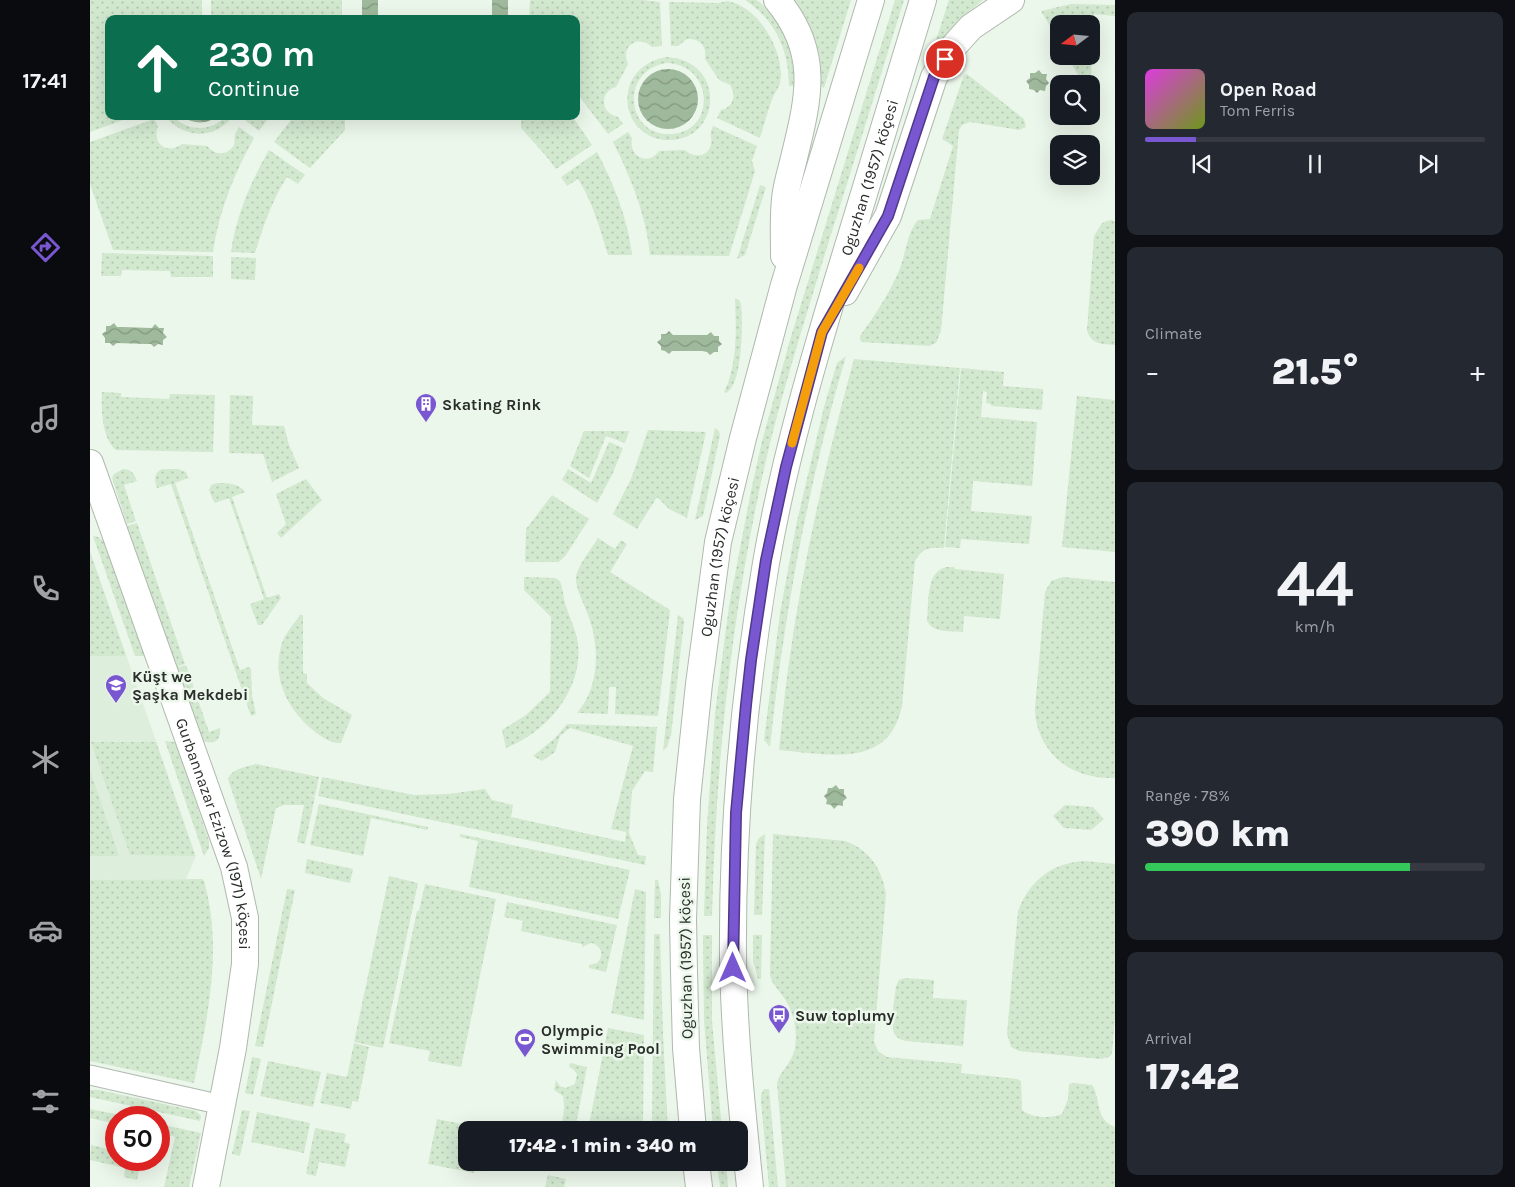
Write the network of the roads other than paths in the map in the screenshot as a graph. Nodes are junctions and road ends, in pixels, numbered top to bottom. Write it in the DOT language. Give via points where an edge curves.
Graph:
graph roads {
  1 [pos="777,0"];
  2 [pos="871,0"];
  3 [pos="923,0"];
  4 [pos="1011,0"];
  5 [pos="784,285"];
  6 [pos="822,332"];
  7 [pos="90,464"];
  8 [pos="90,1075"];
  9 [pos="222,1105"];
  10 [pos="692,1121"];
  11 [pos="697,1171"];
  12 [pos="206,1187"];
  13 [pos="699,1187"];
  14 [pos="750,1187"];
  1 -- 5 [label="main road" via="798,30 808,74 804,115 785,198"];
  2 -- 5 [label="main road, Oguzhan (1957) köçesi"];
  3 -- 6 [label="main road, Oguzhan (1957) köçesi"];
  4 -- 6 [label="main road" via="971,27 953,47 934,77 888,216"];
  5 -- 10 [label="main road, Oguzhan (1957) köçesi" via="718,542 699,684 687,799 683,918 686,1048"];
  6 -- 14 [label="main road, Oguzhan (1957) köçesi" via="786,467 766,560 751,660 739,784 734,982 740,1098"];
  7 -- 9 [label="main road, Gurbannazar Ezizow (1971) köçesi" via="199,765 241,895 245,918 245,964"];
  8 -- 9 [label="street"];
  9 -- 12 [label="main road, Gurbannazar Ezizow (1971) köçesi"];
  11 -- 13 [label="main road"];
}
